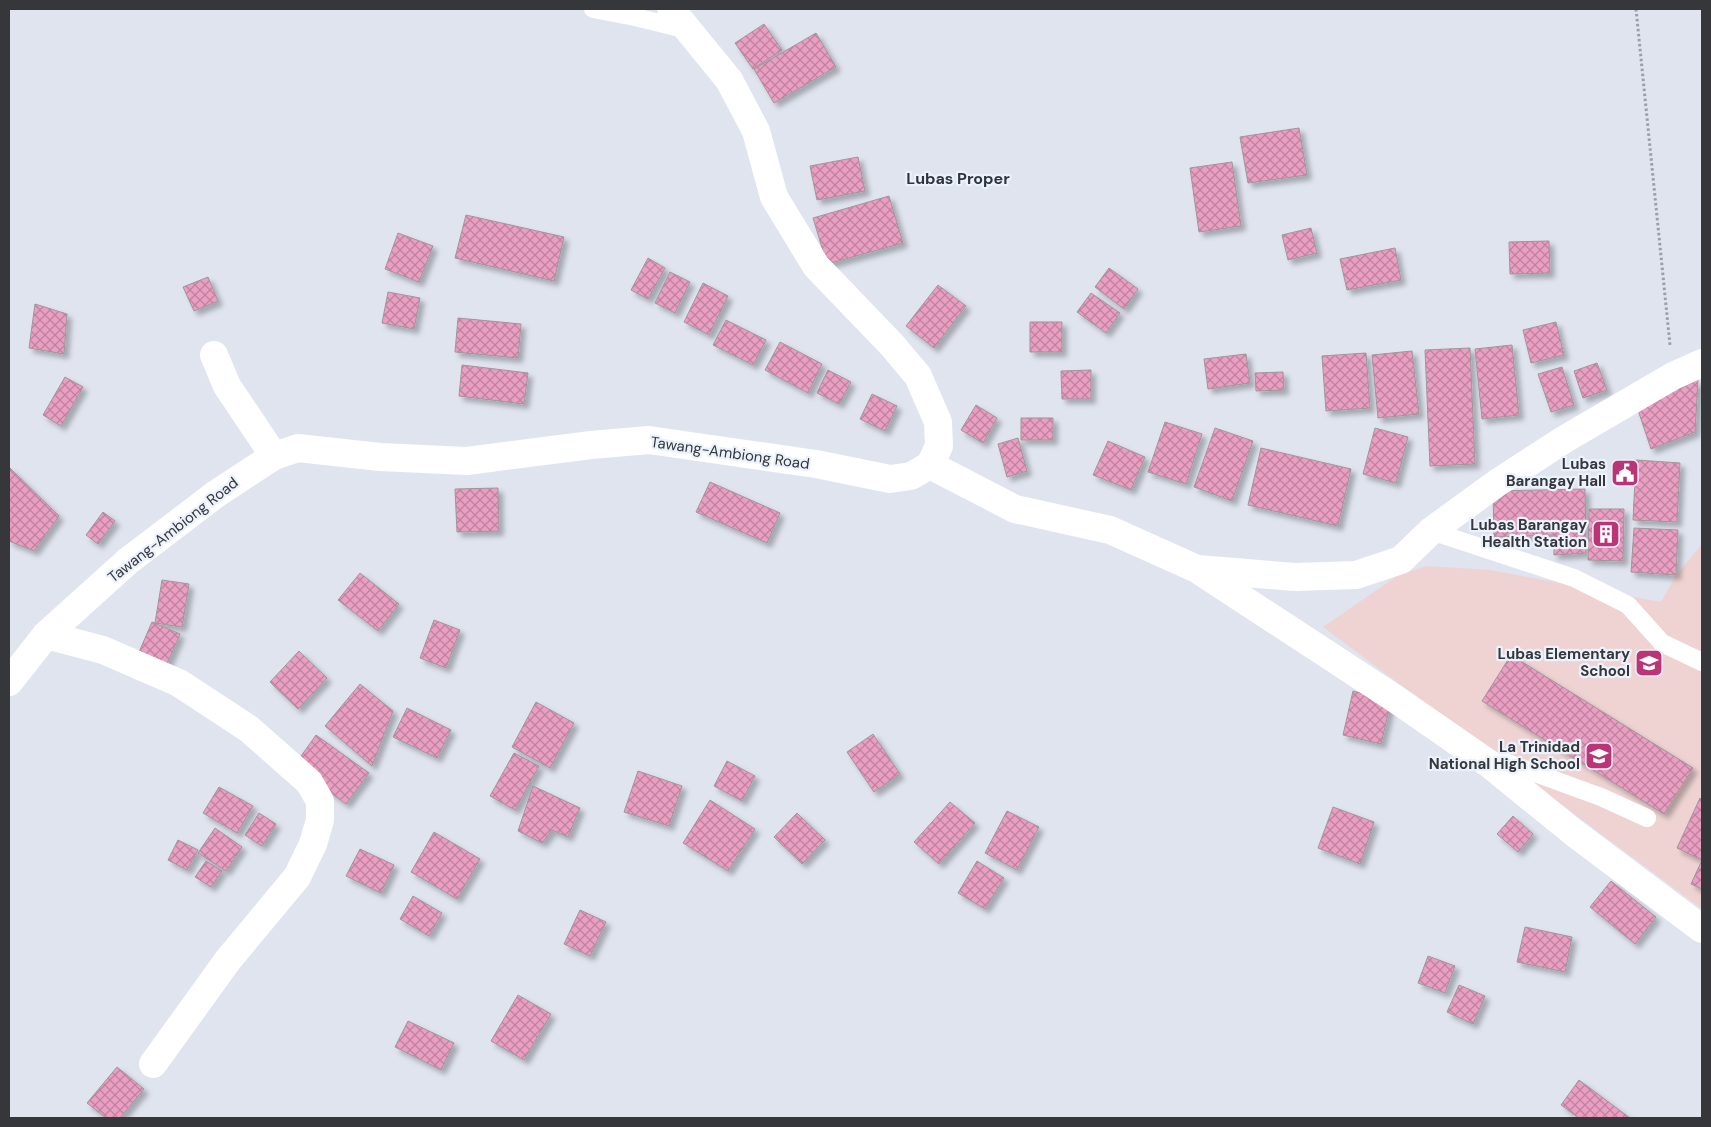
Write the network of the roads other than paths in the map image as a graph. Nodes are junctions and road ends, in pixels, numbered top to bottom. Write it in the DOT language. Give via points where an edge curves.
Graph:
graph roads {
  1 [pos="593,9"];
  2 [pos="671,9"];
  3 [pos="689,30"];
  4 [pos="214,355"];
  5 [pos="1702,363"];
  6 [pos="274,456"];
  7 [pos="930,465"];
  8 [pos="1431,531"];
  9 [pos="1197,569"];
  10 [pos="46,635"];
  11 [pos="1702,662"];
  12 [pos="9,682"];
  13 [pos="1488,763"];
  14 [pos="1647,818"];
  15 [pos="1702,929"];
  16 [pos="153,1064"];
  1 -- 3 [label="lane"];
  2 -- 3 [label="street"];
  3 -- 7 [label="street" via="729,80 756,131 774,197 816,266 918,376 938,422 939,446"];
  4 -- 6 [label="street" via="226,386"];
  5 -- 8 [label="street" via="1673,376 1565,439"];
  6 -- 7 [label="street, Tawang-Ambiong Road" via="298,448 380,457 468,461 649,440 816,464 890,479 911,476"];
  6 -- 10 [label="street, Tawang-Ambiong Road" via="216,494 128,561"];
  7 -- 9 [label="street" via="1015,509 1110,530"];
  8 -- 9 [label="street" via="1400,560 1356,575 1296,577"];
  8 -- 11 [label="lane" via="1574,578 1628,605 1662,643"];
  9 -- 13 [label="street"];
  10 -- 12 [label="street, Tawang-Ambiong Road"];
  10 -- 16 [label="street" via="103,650 179,683 249,729 309,782 320,801 320,820 313,844 297,877 228,960"];
  13 -- 14 [label="lane" via="1502,761"];
  13 -- 15 [label="street"];
}
